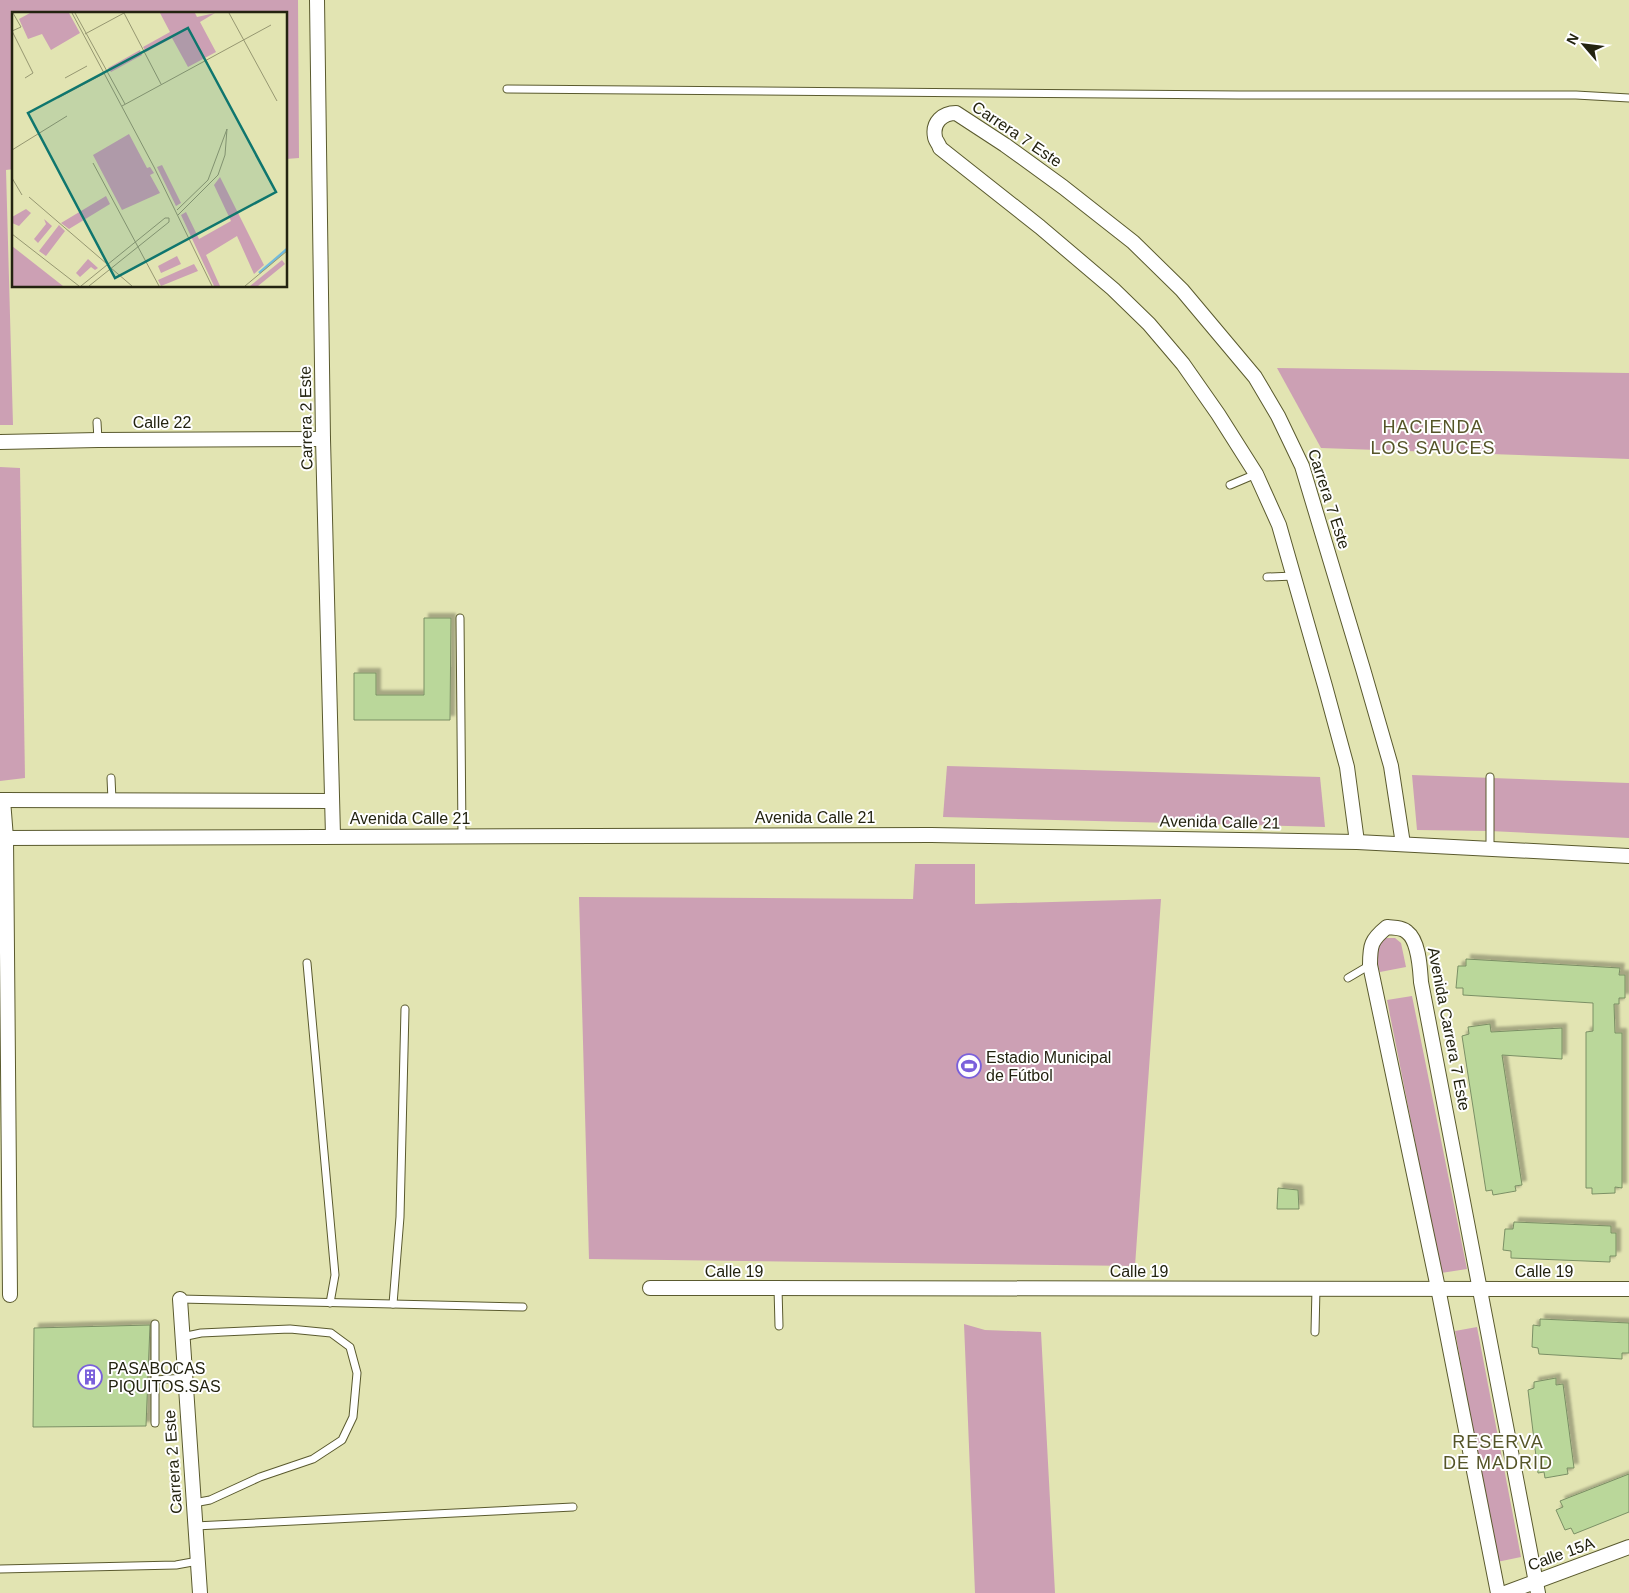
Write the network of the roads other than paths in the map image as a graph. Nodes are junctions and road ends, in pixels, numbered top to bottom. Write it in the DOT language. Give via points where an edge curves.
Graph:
graph roads {
  1 [pos="317,0"];
  2 [pos="507,89"];
  3 [pos="1629,98"];
  4 [pos="97,422"];
  5 [pos="323,439"];
  6 [pos="98,440"];
  7 [pos="0,442"];
  8 [pos="1256,474"];
  9 [pos="1230,485"];
  10 [pos="1294,576"];
  11 [pos="1267,577"];
  12 [pos="460,618"];
  13 [pos="1490,777"];
  14 [pos="111,778"];
  15 [pos="2,800"];
  16 [pos="112,800"];
  17 [pos="332,801"];
  18 [pos="333,836"];
  19 [pos="462,836"];
  20 [pos="3,838"];
  21 [pos="1357,842"];
  22 [pos="1403,844"];
  23 [pos="1490,849"];
  24 [pos="1629,856"];
  25 [pos="307,963"];
  26 [pos="1370,964"];
  27 [pos="1348,978"];
  28 [pos="405,1009"];
  29 [pos="4,1083"];
  30 [pos="650,1288"];
  31 [pos="778,1288"];
  32 [pos="1316,1288"];
  33 [pos="1438,1288"];
  34 [pos="1480,1288"];
  35 [pos="1629,1288"];
  36 [pos="10,1295"];
  37 [pos="180,1299"];
  38 [pos="330,1303"];
  39 [pos="393,1304"];
  40 [pos="523,1307"];
  41 [pos="155,1324"];
  42 [pos="779,1326"];
  43 [pos="1315,1332"];
  44 [pos="182,1336"];
  45 [pos="185,1378"];
  46 [pos="155,1380"];
  47 [pos="155,1423"];
  48 [pos="194,1503"];
  49 [pos="573,1507"];
  50 [pos="195,1526"];
  51 [pos="1629,1547"];
  52 [pos="198,1561"];
  53 [pos="0,1569"];
  54 [pos="1537,1587"];
  55 [pos="200,1593"];
  56 [pos="1498,1593"];
  57 [pos="1505,1593"];
  1 -- 5 [label="street, Carrera 2 Este"];
  2 -- 3 [label="lane" via="1576,95"];
  4 -- 6 [label="lane"];
  5 -- 6 [label="street, Calle 22"];
  5 -- 17 [label="street, Carrera 2 Este"];
  6 -- 7 [label="street, Calle 22"];
  8 -- 9 [label="lane"];
  8 -- 10 [label="street, Carrera 7 Este" via="1278,525"];
  8 -- 22 [label="street, Carrera 7 Este" via="1193,378 1149,324 1048,233 940,148 934,138 941,117 948,113 956,114 1005,145 1133,242 1182,290 1255,377 1302,466 1391,766"];
  10 -- 11 [label="lane"];
  10 -- 21 [label="street, Carrera 7 Este" via="1347,767"];
  12 -- 19 [label="lane"];
  13 -- 23 [label="lane"];
  14 -- 16 [label="lane"];
  15 -- 16 [label="street, Avenida Calle 21"];
  15 -- 20 [label="street"];
  16 -- 17 [label="street, Avenida Calle 21"];
  17 -- 18 [label="street, Carrera 2 Este"];
  18 -- 19 [label="street, Avenida Calle 21"];
  18 -- 20 [label="street, Avenida Calle 21"];
  19 -- 21 [label="street, Avenida Calle 21" via="931,835"];
  20 -- 29 [label="street"];
  21 -- 22 [label="street, Avenida Calle 21"];
  22 -- 23 [label="street, Avenida Calle 21"];
  23 -- 24 [label="street, Avenida Calle 21"];
  25 -- 38 [label="lane" via="335,1275"];
  26 -- 27 [label="lane"];
  26 -- 33 [label="street, Avenida Carrera 7 Este"];
  26 -- 34 [label="street, Avenida Carrera 7 Este" via="1374,937 1387,927 1408,932 1416,946"];
  28 -- 39 [label="lane" via="400,1217"];
  29 -- 36 [label="street"];
  30 -- 31 [label="street, Calle 19"];
  31 -- 32 [label="street, Calle 19"];
  31 -- 42 [label="lane"];
  32 -- 33 [label="street, Calle 19"];
  32 -- 43 [label="lane"];
  33 -- 34 [label="street, Calle 19"];
  33 -- 56 [label="street, Avenida Carrera 7 Este"];
  34 -- 35 [label="street, Calle 19"];
  34 -- 54 [label="street, Avenida Carrera 7 Este"];
  37 -- 38 [label="lane"];
  37 -- 44 [label="street, Carrera 2 Este"];
  38 -- 39 [label="lane"];
  39 -- 40 [label="lane"];
  41 -- 46 [label="lane"];
  44 -- 45 [label="street, Carrera 2 Este"];
  44 -- 48 [label="lane" via="290,1329 331,1332 350,1347 357,1373 353,1417 342,1440 313,1459 260,1477 210,1500"];
  45 -- 46 [label="lane"];
  45 -- 48 [label="street, Carrera 2 Este"];
  46 -- 47 [label="lane"];
  48 -- 50 [label="street, Carrera 2 Este"];
  49 -- 50 [label="lane"];
  50 -- 52 [label="street, Carrera 2 Este"];
  51 -- 54 [label="street, Calle 15A"];
  52 -- 53 [label="lane" via="176,1565"];
  52 -- 55 [label="street, Carrera 2 Este"];
  54 -- 57 [label="street, Calle 15A"];
}
